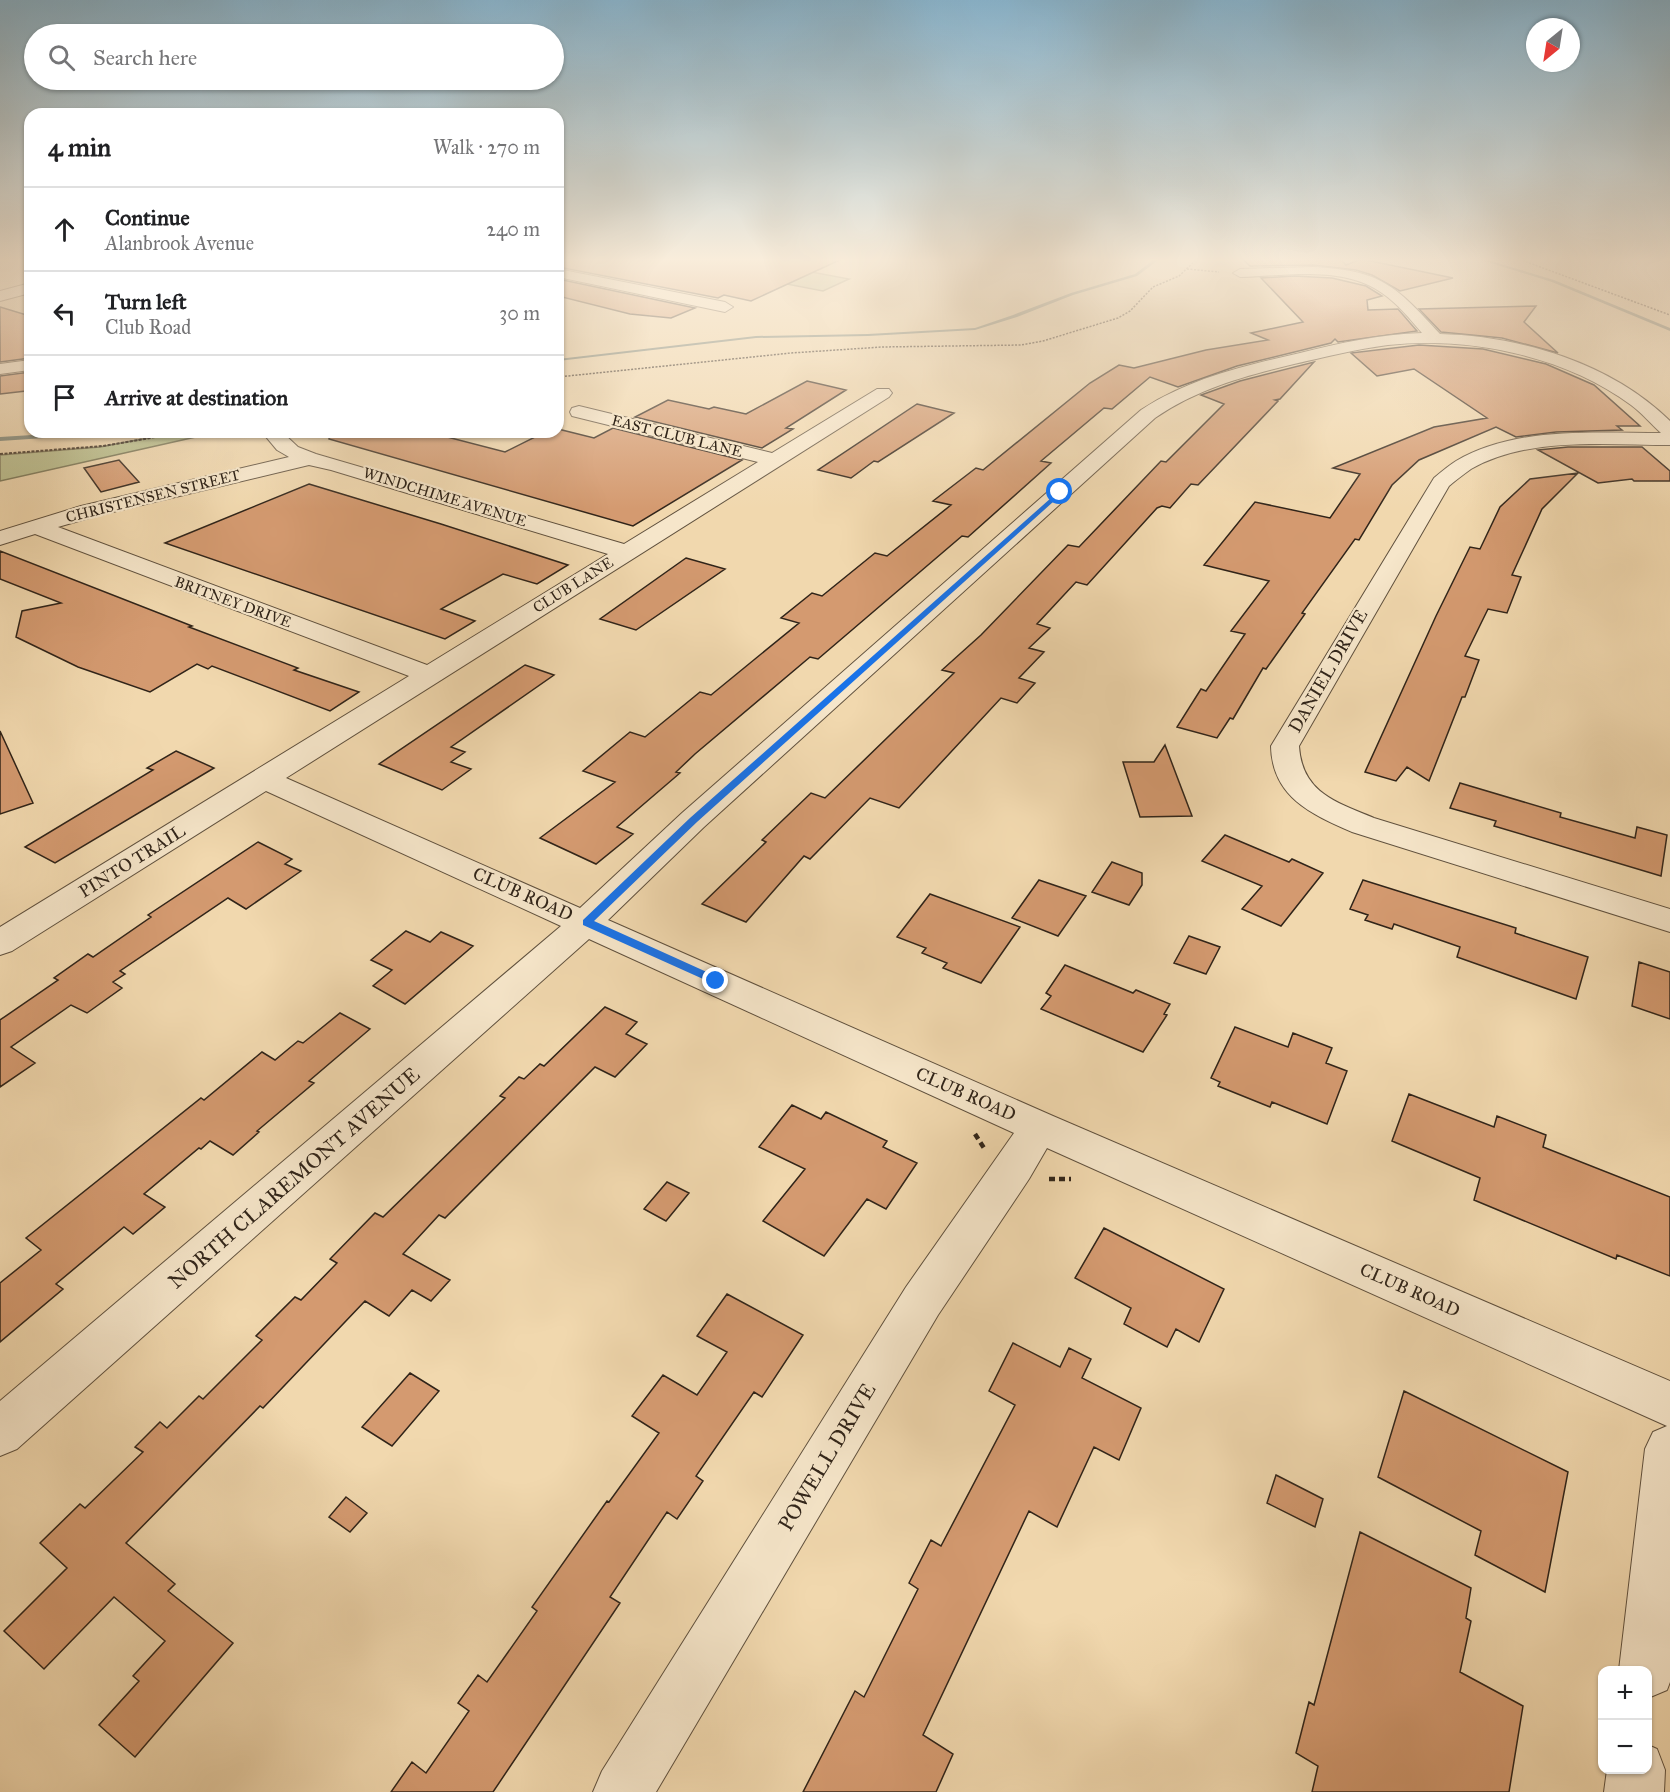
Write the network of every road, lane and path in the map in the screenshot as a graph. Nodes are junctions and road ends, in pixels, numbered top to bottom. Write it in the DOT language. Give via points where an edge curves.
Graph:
graph roads {
  1 [pos="1040,342"];
  2 [pos="1382,342"];
  3 [pos="1458,342"];
  4 [pos="24,366"];
  5 [pos="0,369"];
  6 [pos="564,376"];
  7 [pos="883,393"];
  8 [pos="579,412"];
  9 [pos="1670,431"];
  10 [pos="150,438"];
  11 [pos="277,438"];
  12 [pos="1670,440"];
  13 [pos="0,454"];
  14 [pos="308,459"];
  15 [pos="775,460"];
  16 [pos="36,527"];
  17 [pos="0,538"];
  18 [pos="626,552"];
  19 [pos="430,675"];
  20 [pos="264,779"];
  21 [pos="1670,921"];
  22 [pos="587,922"];
  23 [pos="0,943"];
  24 [pos="1039,1127"];
  25 [pos="1670,1404"];
  26 [pos="0,1432"];
  27 [pos="1670,1449"];
  28 [pos="1648,1666"];
  29 [pos="1636,1774"];
  30 [pos="623,1792"];
  31 [pos="1634,1792"];
  1 -- 6 [label="path" via="791,353"];
  2 -- 22 [label="street, NORTH CLAREMONT AVENUE" via="1235,373 1187,389 1166,401 693,820"];
  3 -- 9 [label="street, NORTH CLAREMONT AVENUE" via="1517,351 1585,372 1634,398"];
  4 -- 5 [label="street"];
  7 -- 15 [label="street, CLUB LANE"];
  8 -- 15 [label="street, EAST CLUB LANE"];
  10 -- 13 [label="path"];
  11 -- 14 [label="street, WINDCHIME AVENUE" via="283,446"];
  12 -- 21 [label="street, DANIEL DRIVE" via="1589,440 1521,446 1479,458 1450,474 1441,482 1381,580 1284,746 1283,762 1294,785 1363,825"];
  14 -- 16 [label="street, CHRISTENSEN STREET"];
  14 -- 18 [label="street, WINDCHIME AVENUE"];
  15 -- 18 [label="street, CLUB LANE"];
  16 -- 17 [label="street, CHRISTENSEN STREET"];
  16 -- 19 [label="street, BRITNEY DRIVE"];
  18 -- 19 [label="street, CLUB LANE"];
  19 -- 20 [label="street, CLUB LANE"];
  20 -- 22 [label="street, CLUB ROAD"];
  20 -- 23 [label="street, PINTO TRAIL"];
  22 -- 24 [label="street, CLUB ROAD"];
  22 -- 26 [label="street, NORTH CLAREMONT AVENUE"];
  24 -- 25 [label="street, CLUB ROAD"];
  24 -- 30 [label="street, POWELL DRIVE" via="922,1301"];
  27 -- 28 [label="street"];
  29 -- 31 [label="street"];
}
